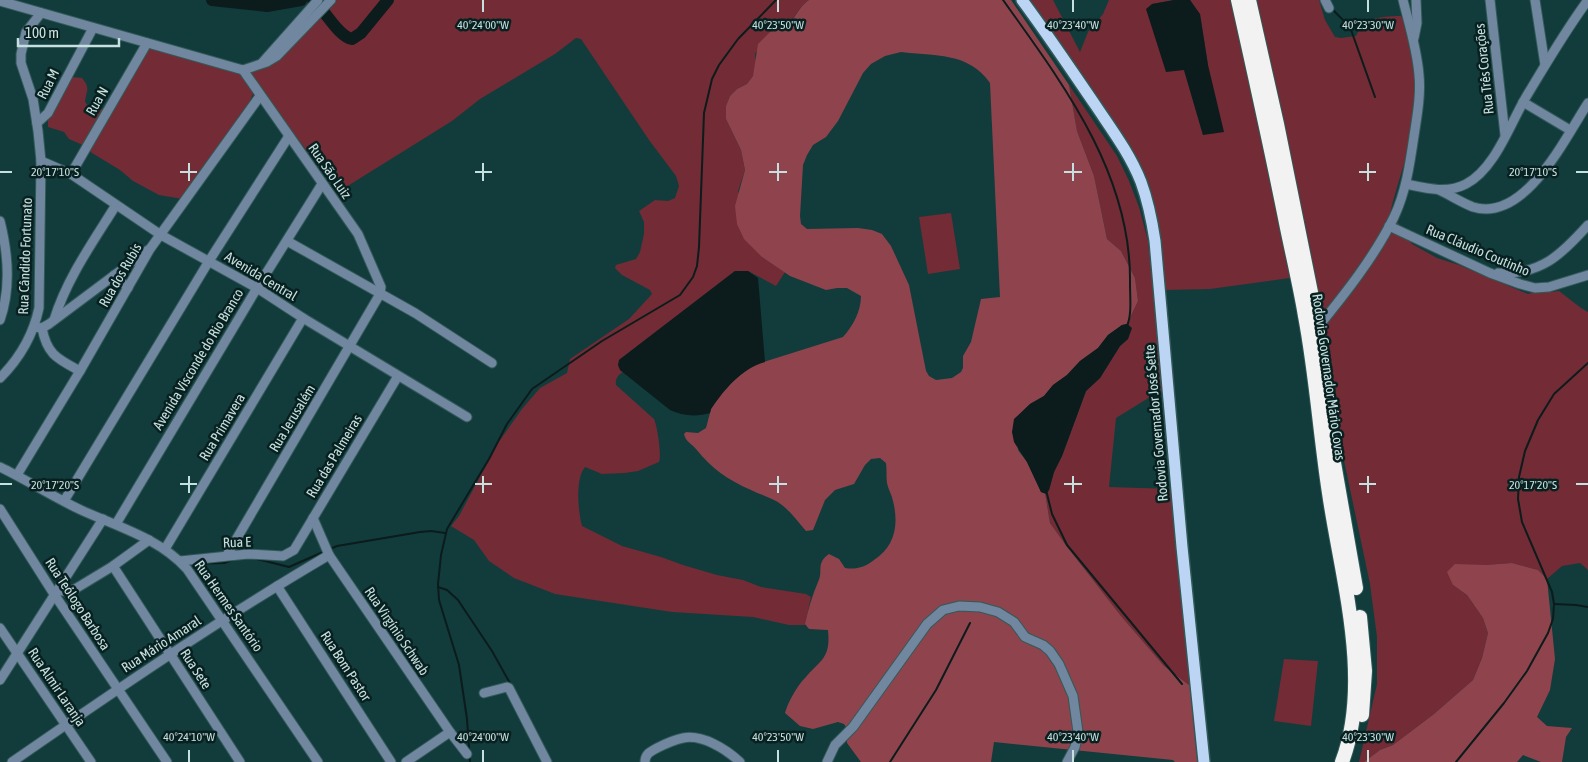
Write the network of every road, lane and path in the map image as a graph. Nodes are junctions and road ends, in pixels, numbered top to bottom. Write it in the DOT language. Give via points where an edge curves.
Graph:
graph roads {
  1 [pos="1022,0"];
  2 [pos="1238,0"];
  3 [pos="1249,0"];
  4 [pos="1403,0"];
  5 [pos="1416,0"];
  6 [pos="1490,0"];
  7 [pos="1535,0"];
  8 [pos="1588,0"];
  9 [pos="0,1"];
  10 [pos="325,1"];
  11 [pos="41,13"];
  12 [pos="93,28"];
  13 [pos="1413,41"];
  14 [pos="147,43"];
  15 [pos="1545,65"];
  16 [pos="243,70"];
  17 [pos="260,96"];
  18 [pos="1523,102"];
  19 [pos="1588,103"];
  20 [pos="37,123"];
  21 [pos="1570,130"];
  22 [pos="289,136"];
  23 [pos="1505,136"];
  24 [pos="41,161"];
  25 [pos="71,174"];
  26 [pos="322,184"];
  27 [pos="1406,184"];
  28 [pos="1439,190"];
  29 [pos="116,205"];
  30 [pos="0,221"];
  31 [pos="1588,225"];
  32 [pos="1388,226"];
  33 [pos="161,235"];
  34 [pos="288,240"];
  35 [pos="150,249"];
  36 [pos="209,261"];
  37 [pos="1490,273"];
  38 [pos="114,275"];
  39 [pos="1588,275"];
  40 [pos="128,288"];
  41 [pos="257,288"];
  42 [pos="380,294"];
  43 [pos="303,318"];
  44 [pos="0,320"];
  45 [pos="54,320"];
  46 [pos="38,327"];
  47 [pos="1318,327"];
  48 [pos="351,347"];
  49 [pos="492,363"];
  50 [pos="80,371"];
  51 [pos="398,376"];
  52 [pos="0,378"];
  53 [pos="467,417"];
  54 [pos="0,466"];
  55 [pos="17,475"];
  56 [pos="64,501"];
  57 [pos="0,509"];
  58 [pos="313,518"];
  59 [pos="103,519"];
  60 [pos="116,524"];
  61 [pos="149,540"];
  62 [pos="165,549"];
  63 [pos="294,550"];
  64 [pos="227,555"];
  65 [pos="329,555"];
  66 [pos="180,561"];
  67 [pos="113,566"];
  68 [pos="277,586"];
  69 [pos="56,592"];
  70 [pos="222,620"];
  71 [pos="0,628"];
  72 [pos="17,653"];
  73 [pos="170,655"];
  74 [pos="0,680"];
  75 [pos="118,689"];
  76 [pos="484,693"];
  77 [pos="66,724"];
  78 [pos="450,732"];
  79 [pos="467,754"];
  80 [pos="12,762"];
  81 [pos="91,762"];
  82 [pos="167,762"];
  83 [pos="240,762"];
  84 [pos="318,762"];
  85 [pos="391,762"];
  86 [pos="406,762"];
  87 [pos="547,762"];
  88 [pos="645,762"];
  89 [pos="740,762"];
  90 [pos="827,762"];
  91 [pos="1067,762"];
  92 [pos="1204,762"];
  93 [pos="1342,762"];
  94 [pos="1352,762"];
  1 -- 92 [label="main road, Rodovia Governador José Sette" via="1114,132 1131,160 1150,210 1156,241"];
  2 -- 93 [label="highway, Rodovia Governador Mário Covas" via="1306,316 1326,475 1350,615 1355,684 1353,716"];
  3 -- 47 [label="highway, Rodovia Governador Mário Covas"];
  4 -- 13 [label="street"];
  5 -- 13 [label="street" via="1417,22"];
  6 -- 23 [label="street, Rua Três Corações"];
  7 -- 15 [label="street"];
  8 -- 15 [label="street"];
  9 -- 11 [label="street"];
  10 -- 16 [label="street" via="277,56"];
  11 -- 12 [label="street"];
  11 -- 20 [label="street, Rua Cândido Fortunato" via="26,32 21,54"];
  12 -- 14 [label="street"];
  12 -- 20 [label="street, Rua M" via="48,113"];
  13 -- 27 [label="street" via="1419,75 1418,110"];
  14 -- 16 [label="street"];
  14 -- 25 [label="street, Rua N"];
  15 -- 18 [label="street"];
  16 -- 17 [label="street, Rua São Luiz"];
  17 -- 22 [label="street, Rua São Luiz"];
  17 -- 33 [label="street, Rua dos Rubis"];
  18 -- 21 [label="street"];
  18 -- 23 [label="street"];
  19 -- 21 [label="street"];
  20 -- 24 [label="street, Rua Cândido Fortunato"];
  21 -- 28 [label="street" via="1530,188 1501,207 1473,207"];
  22 -- 26 [label="street, Rua São Luiz"];
  22 -- 36 [label="street"];
  23 -- 28 [label="street" via="1498,151 1476,178 1454,188"];
  24 -- 25 [label="street, Avenida Central"];
  24 -- 46 [label="street, Rua Cândido Fortunato"];
  25 -- 29 [label="street, Avenida Central"];
  26 -- 34 [label="street, Avenida Visconde do Rio Branco"];
  26 -- 42 [label="street, Rua São Luiz" via="358,234 381,282"];
  27 -- 28 [label="street"];
  27 -- 32 [label="street"];
  29 -- 33 [label="street, Avenida Central"];
  29 -- 45 [label="street" via="80,262"];
  30 -- 44 [label="street" via="7,274 7,292"];
  31 -- 37 [label="street" via="1562,253 1539,268 1510,274"];
  32 -- 37 [label="street, Rua Cláudio Coutinho"];
  32 -- 47 [label="street" via="1354,283"];
  33 -- 35 [label="street, Rua dos Rubis"];
  33 -- 36 [label="street, Avenida Central"];
  34 -- 41 [label="street, Avenida Visconde do Rio Branco"];
  34 -- 42 [label="street"];
  35 -- 38 [label="street"];
  35 -- 40 [label="street, Rua dos Rubis"];
  36 -- 41 [label="street, Avenida Central"];
  36 -- 56 [label="street"];
  37 -- 39 [label="street, Rua Cláudio Coutinho" via="1535,288"];
  38 -- 40 [label="street"];
  38 -- 45 [label="street"];
  40 -- 50 [label="street, Rua dos Rubis"];
  41 -- 43 [label="street, Avenida Central"];
  41 -- 60 [label="street, Avenida Visconde do Rio Branco"];
  42 -- 48 [label="street, Rua Jerusalém"];
  42 -- 49 [label="street"];
  43 -- 48 [label="street, Avenida Central"];
  43 -- 62 [label="street, Rua Primavera"];
  45 -- 46 [label="street"];
  46 -- 50 [label="street" via="55,357"];
  46 -- 52 [label="street, Rua Cândido Fortunato" via="14,365"];
  47 -- 94 [label="highway, Rodovia Governador Mário Covas" via="1330,440 1363,644 1364,691"];
  48 -- 51 [label="street, Avenida Central"];
  48 -- 64 [label="street, Rua Jerusalém"];
  50 -- 55 [label="street, Rua dos Rubis"];
  51 -- 53 [label="street, Avenida Central"];
  51 -- 58 [label="street, Rua das Palmeiras"];
  54 -- 55 [label="street, Rua Hermes Santório"];
  55 -- 56 [label="street, Rua Hermes Santório"];
  56 -- 59 [label="street, Rua Hermes Santório"];
  57 -- 69 [label="street, Rua Teólogo Barbosa"];
  58 -- 63 [label="street, Rua das Palmeiras"];
  58 -- 65 [label="street, Rua Virgínio Schwab"];
  59 -- 60 [label="street, Rua Hermes Santório"];
  59 -- 69 [label="street"];
  60 -- 61 [label="street, Rua Hermes Santório"];
  61 -- 62 [label="street, Rua Hermes Santório"];
  61 -- 67 [label="street"];
  62 -- 66 [label="street, Rua Hermes Santório"];
  63 -- 64 [label="street, Rua E" via="283,556"];
  64 -- 66 [label="street, Rua E"];
  65 -- 68 [label="street, Rua Mário Amaral"];
  65 -- 78 [label="street, Rua Virgínio Schwab"];
  66 -- 70 [label="street, Rua Hermes Santório"];
  67 -- 69 [label="street" via="75,589"];
  67 -- 73 [label="street, Rua Sete"];
  68 -- 70 [label="street, Rua Mário Amaral"];
  68 -- 85 [label="street, Rua Bom Pastor"];
  69 -- 72 [label="street"];
  69 -- 75 [label="street, Rua Teólogo Barbosa"];
  70 -- 73 [label="street, Rua Mário Amaral"];
  70 -- 84 [label="street, Rua Hermes Santório"];
  71 -- 72 [label="street, Rua Almir Laranja"];
  72 -- 74 [label="street"];
  72 -- 77 [label="street, Rua Almir Laranja"];
  73 -- 75 [label="street, Rua Mário Amaral"];
  73 -- 83 [label="street, Rua Sete"];
  75 -- 77 [label="street, Rua Mário Amaral"];
  75 -- 82 [label="street, Rua Teólogo Barbosa"];
  76 -- 87 [label="street" via="509,688"];
  77 -- 80 [label="street, Rua Mário Amaral"];
  77 -- 81 [label="street, Rua Almir Laranja"];
  78 -- 79 [label="street, Rua Virgínio Schwab"];
  78 -- 86 [label="street"];
  88 -- 89 [label="street" via="648,753 684,737 703,740 732,754"];
  90 -- 91 [label="street" via="835,745 853,727 927,624 944,610 959,606 998,612 1014,622 1025,637 1050,651 1073,696 1078,732"];
}
